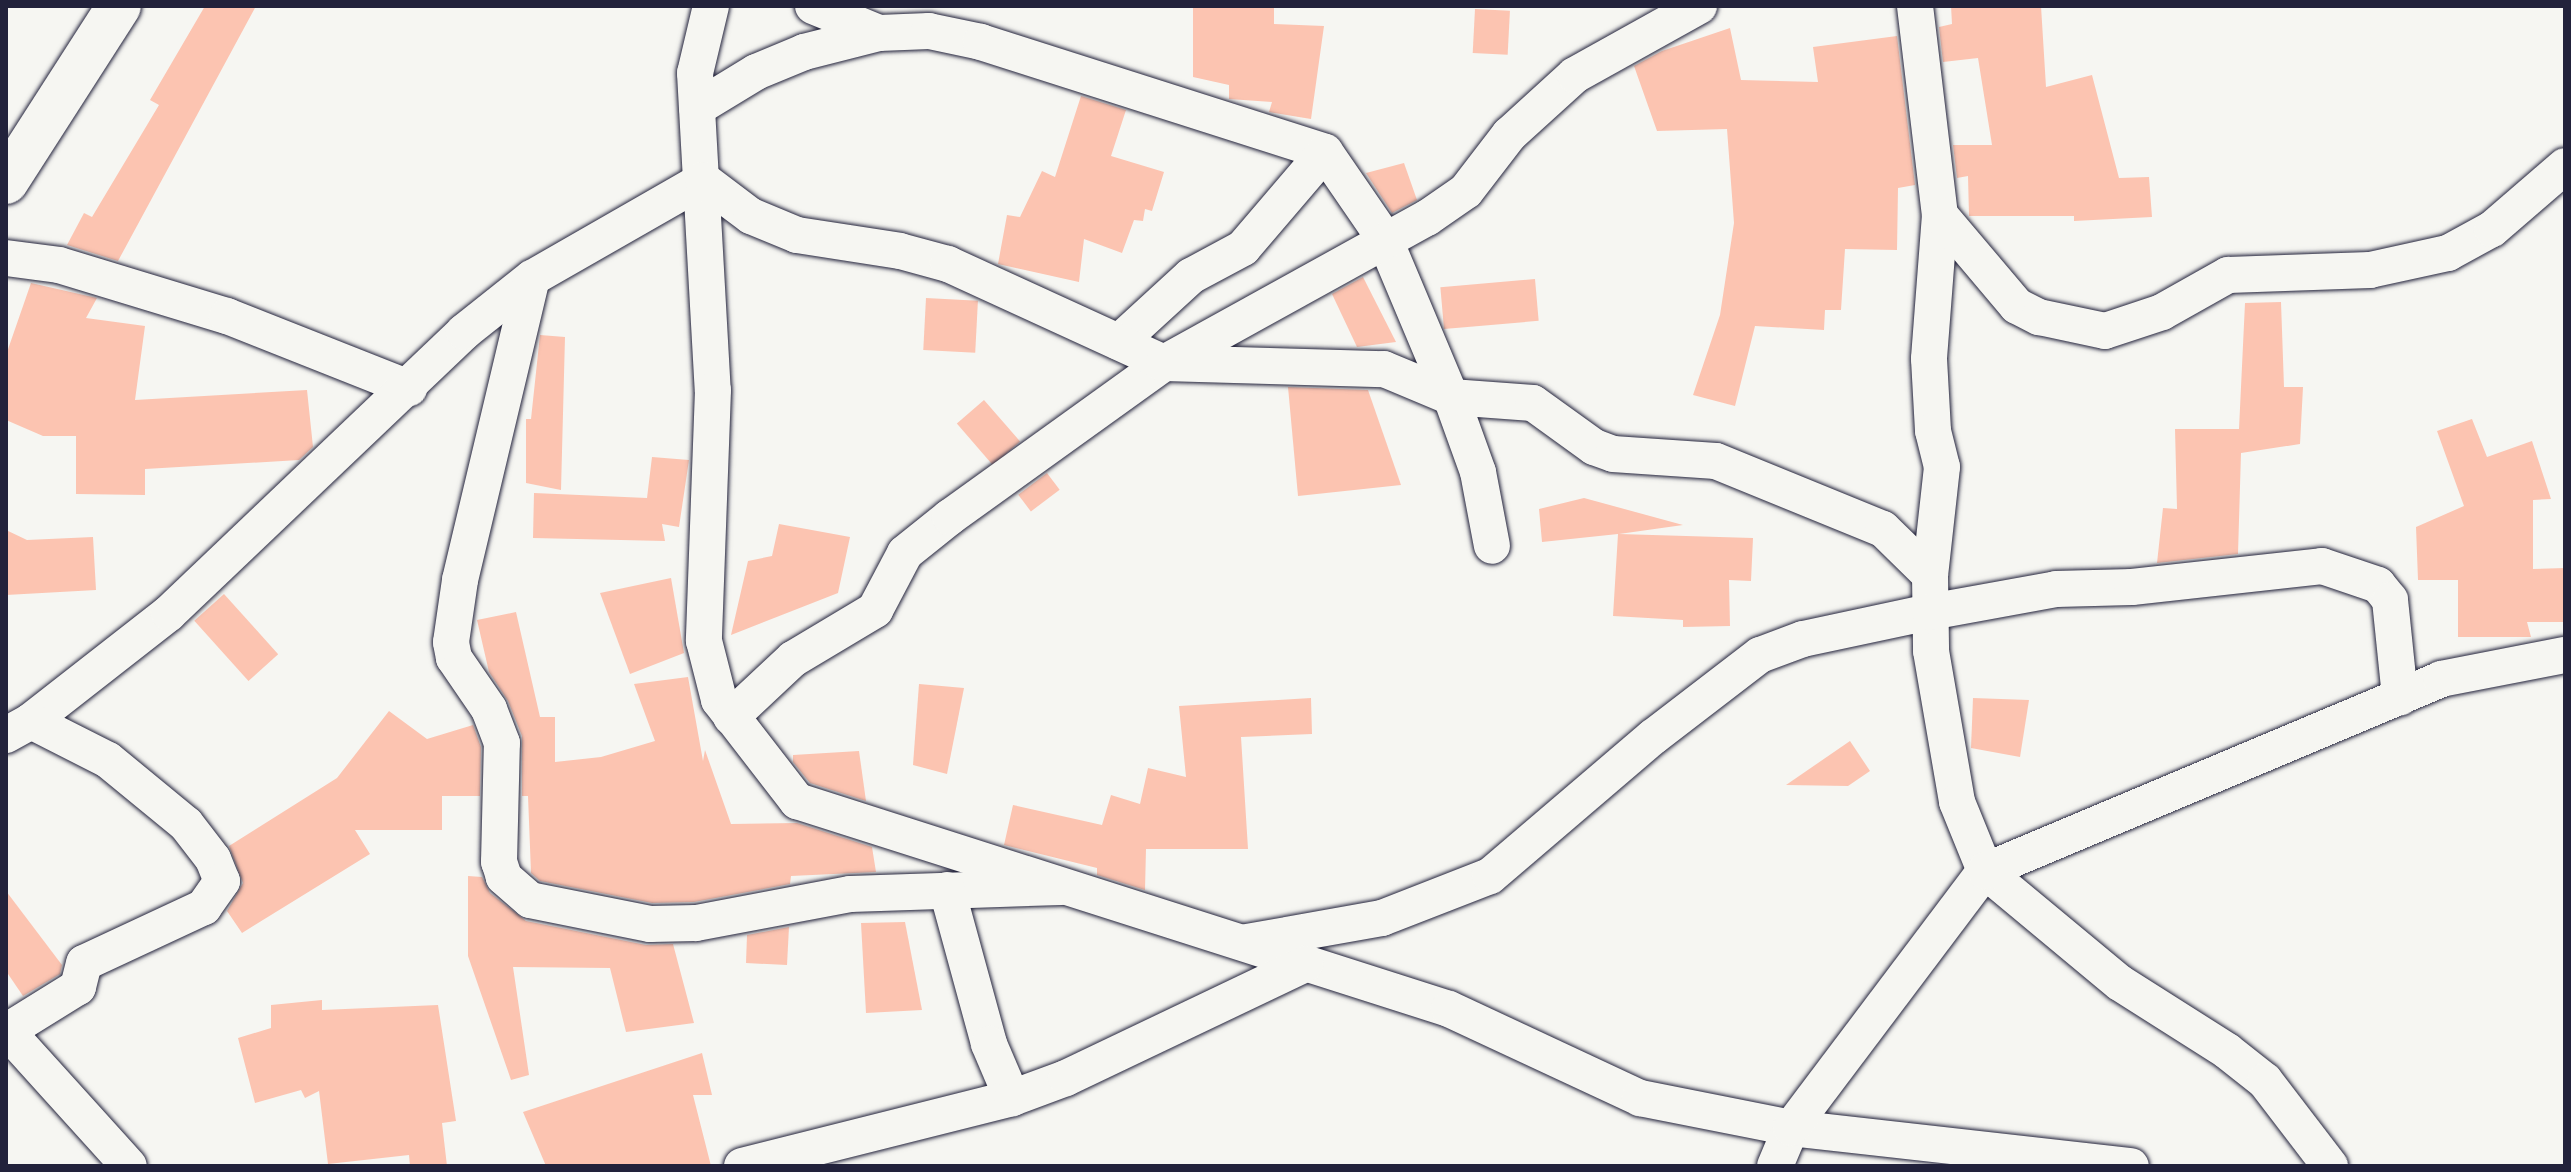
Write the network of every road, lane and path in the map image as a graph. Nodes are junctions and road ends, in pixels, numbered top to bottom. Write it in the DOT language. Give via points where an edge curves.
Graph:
graph roads {
  1 [pos="119,6"];
  2 [pos="711,6"];
  3 [pos="813,6"];
  4 [pos="1699,6"];
  5 [pos="1915,6"];
  6 [pos="879,33"];
  7 [pos="697,108"];
  8 [pos="1325,152"];
  9 [pos="2565,166"];
  10 [pos="703,180"];
  11 [pos="6,182"];
  12 [pos="1940,215"];
  13 [pos="1384,238"];
  14 [pos="6,258"];
  15 [pos="532,278"];
  16 [pos="1119,342"];
  17 [pos="1164,363"];
  18 [pos="409,388"];
  19 [pos="1451,397"];
  20 [pos="1492,546"];
  21 [pos="1930,575"];
  22 [pos="1930,612"];
  23 [pos="2565,655"];
  24 [pos="2400,697"];
  25 [pos="731,717"];
  26 [pos="19,728"];
  27 [pos="1985,871"];
  28 [pos="1061,887"];
  29 [pos="947,890"];
  30 [pos="1241,943"];
  31 [pos="1305,964"];
  32 [pos="6,1030"];
  33 [pos="1012,1098"];
  34 [pos="1791,1128"];
  35 [pos="129,1166"];
  36 [pos="742,1166"];
  37 [pos="1775,1166"];
  38 [pos="2131,1166"];
  39 [pos="2330,1166"];
  1 -- 11 [label="street"];
  2 -- 7 [label="street" via="695,73"];
  3 -- 6 [label="street"];
  4 -- 13 [label="street" via="1575,75 1509,135 1466,191 1427,218"];
  5 -- 12 [label="street"];
  6 -- 7 [label="street" via="804,52 756,72"];
  6 -- 8 [label="street" via="953,34"];
  7 -- 10 [label="street"];
  8 -- 13 [label="street"];
  8 -- 16 [label="street" via="1243,248 1191,276"];
  9 -- 12 [label="street" via="2492,229 2448,253 2370,270 2228,275 2162,312 2105,331 2039,317 2017,306"];
  10 -- 15 [label="street"];
  10 -- 16 [label="street" via="751,216 797,235 948,264"];
  10 -- 25 [label="street" via="713,390 704,641 719,700"];
  12 -- 21 [label="street" via="1929,359 1933,431 1942,467"];
  13 -- 17 [label="street" via="1275,306"];
  13 -- 19 [label="street"];
  14 -- 18 [label="street" via="59,265 227,316"];
  15 -- 18 [label="street" via="464,332"];
  15 -- 29 [label="street" via="460,580 451,642 454,658 489,709 502,743 499,862 504,877 530,900 650,924 696,923 850,894"];
  16 -- 17 [label="street"];
  17 -- 19 [label="street" via="1365,366"];
  17 -- 25 [label="street" via="914,543 875,610 793,659"];
  18 -- 26 [label="street" via="169,613"];
  19 -- 20 [label="street" via="1478,472"];
  19 -- 21 [label="street" via="1533,403 1594,447 1613,454 1716,461 1883,529"];
  21 -- 22 [label="street"];
  22 -- 24 [label="street" via="2056,589 2132,587 2322,566 2378,585 2390,600"];
  22 -- 27 [label="street" via="1946,761"];
  22 -- 30 [label="street" via="1803,639 1750,661 1490,876 1382,918"];
  23 -- 24 [label="street" via="2454,675"];
  24 -- 27 [label="street"];
  25 -- 28 [label="street" via="786,790 810,808"];
  26 -- 32 [label="street" via="108,760 165,805 213,859 222,881 204,907 84,963 78,987"];
  27 -- 34 [label="street"];
  27 -- 39 [label="street" via="2083,955 2265,1081"];
  28 -- 29 [label="street"];
  28 -- 30 [label="street"];
  29 -- 33 [label="street" via="986,1033"];
  30 -- 31 [label="street"];
  31 -- 33 [label="street" via="1066,1078"];
  31 -- 34 [label="street" via="1449,1009 1640,1098"];
  32 -- 35 [label="street"];
  33 -- 36 [label="street"];
  34 -- 37 [label="street"];
  34 -- 38 [label="street"];
}
